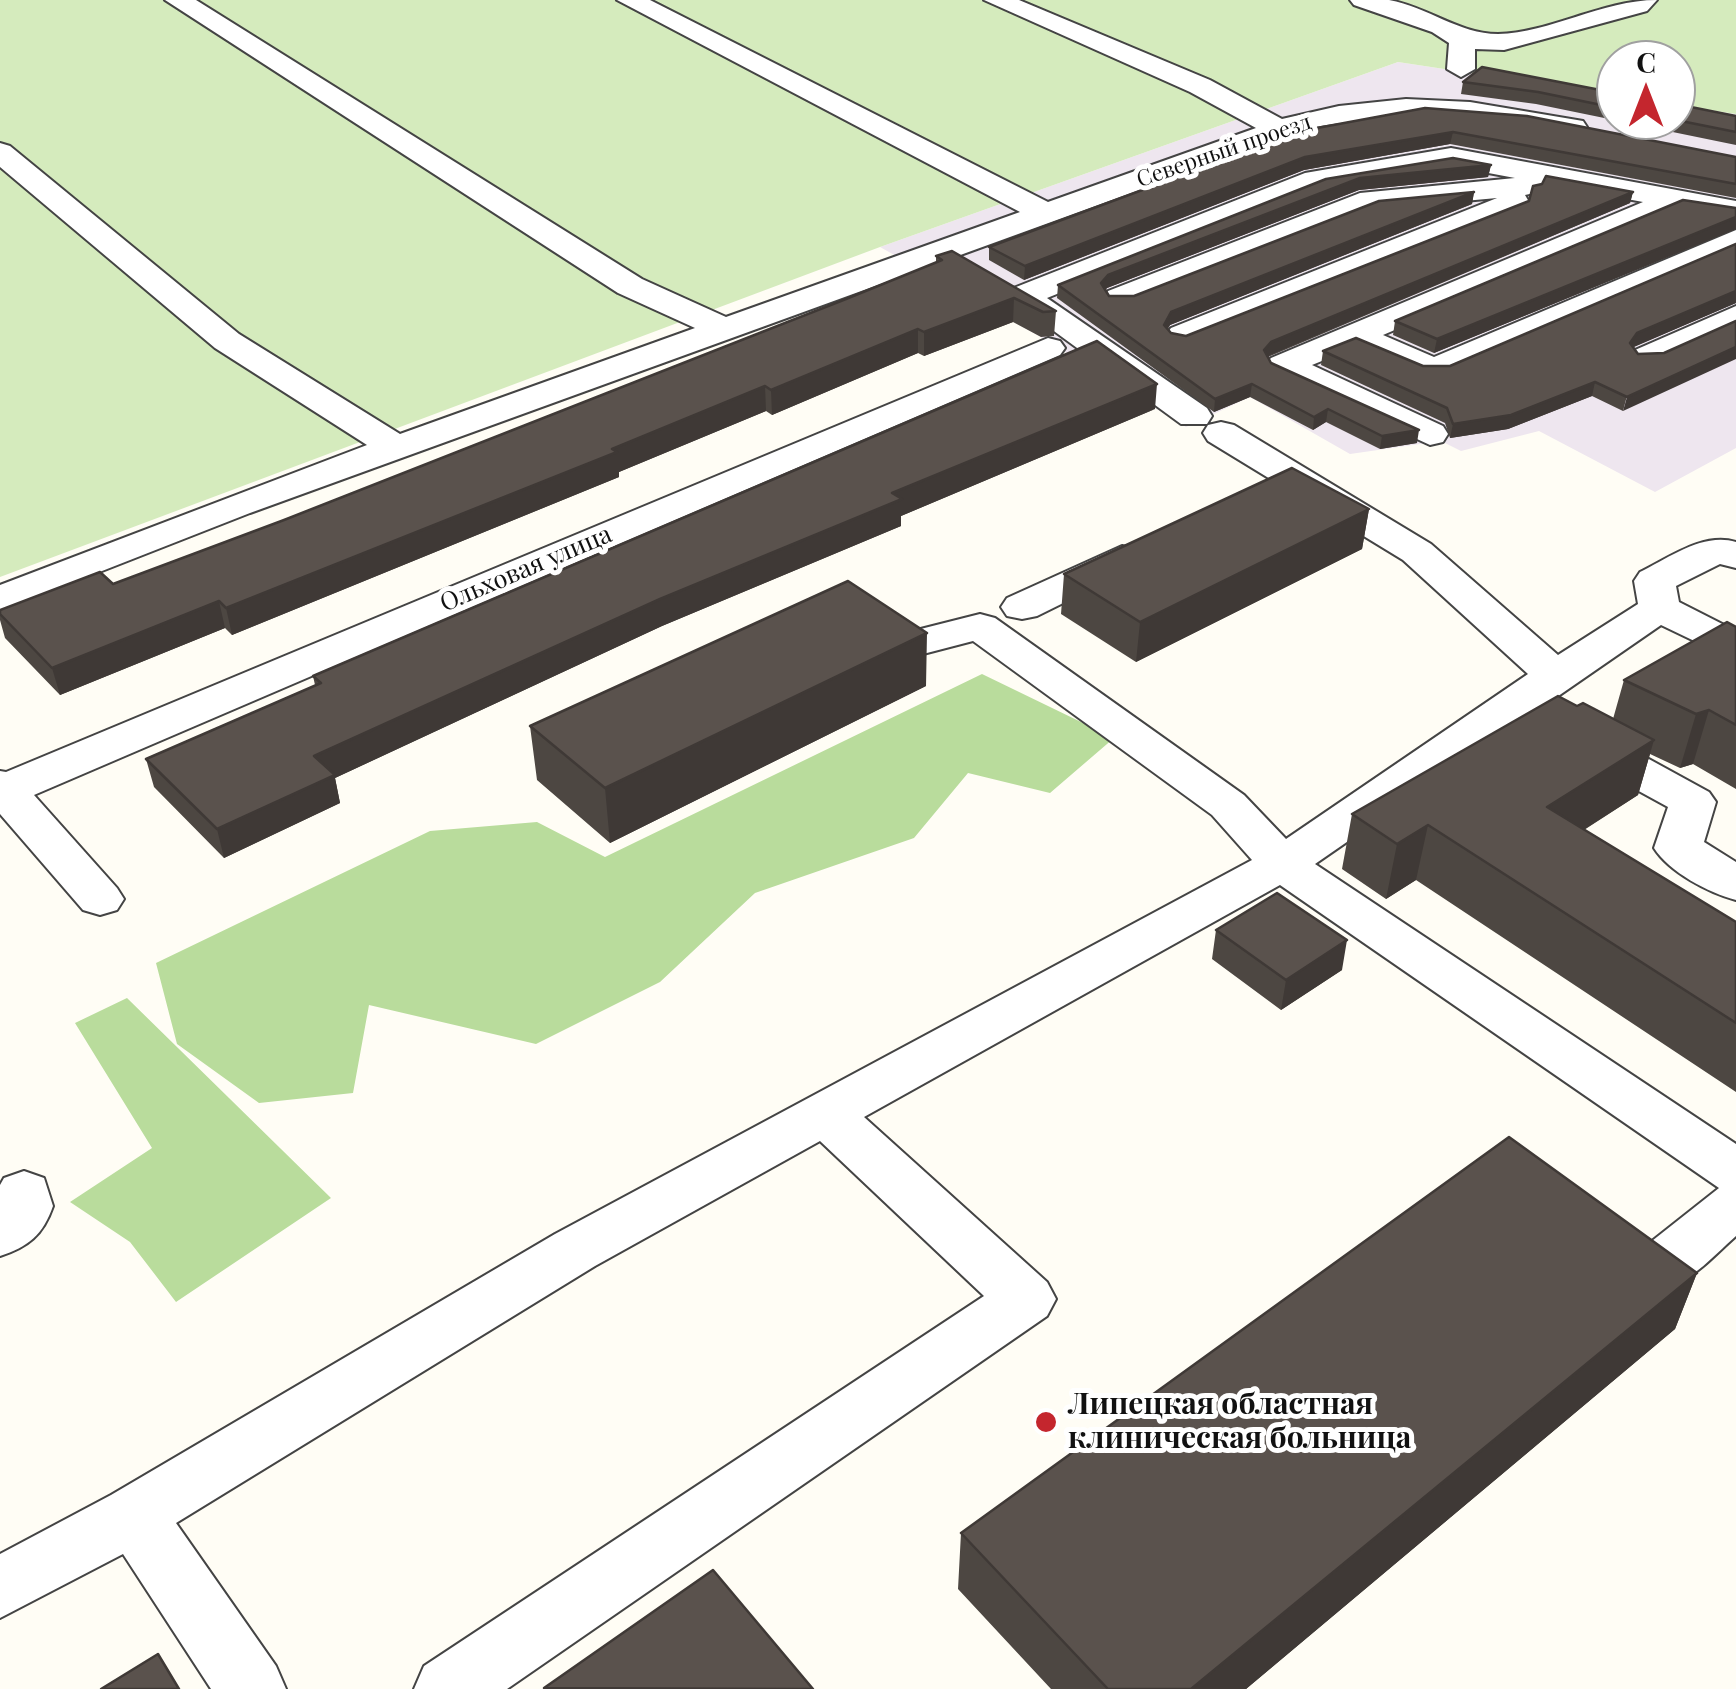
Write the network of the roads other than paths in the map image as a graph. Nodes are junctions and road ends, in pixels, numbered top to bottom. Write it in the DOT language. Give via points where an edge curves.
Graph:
graph roads {
  1 [pos="178,0"];
  2 [pos="630,0"];
  3 [pos="997,0"];
  4 [pos="1363,0"];
  5 [pos="1644,0"];
  6 [pos="690,4"];
  7 [pos="657,13"];
  8 [pos="1462,40"];
  9 [pos="1456,108"];
  10 [pos="1280,130"];
  11 [pos="1596,131"];
  12 [pos="0,152"];
  13 [pos="1571,179"];
  14 [pos="1676,198"];
  15 [pos="1736,210"];
  16 [pos="1046,213"];
  17 [pos="1736,240"];
  18 [pos="966,261"];
  19 [pos="1022,296"];
  20 [pos="1120,298"];
  21 [pos="1736,316"];
  22 [pos="724,329"];
  23 [pos="1354,334"];
  24 [pos="1184,335"];
  25 [pos="1048,348"];
  26 [pos="1647,357"];
  27 [pos="1430,434"];
  28 [pos="397,448"];
  29 [pos="1291,476"];
  30 [pos="1255,493"];
  31 [pos="1147,546"];
  32 [pos="1736,556"];
  33 [pos="0,599"];
  34 [pos="1022,607"];
  35 [pos="1660,608"];
  36 [pos="1733,643"];
  37 [pos="900,647"];
  38 [pos="1535,690"];
  39 [pos="2,788"];
  40 [pos="1282,864"];
  41 [pos="1736,884"];
  42 [pos="100,898"];
  43 [pos="824,1112"];
  44 [pos="1736,1172"];
  45 [pos="1736,1204"];
  46 [pos="1659,1268"];
  47 [pos="134,1516"];
  48 [pos="0,1588"];
  49 [pos="467,1684"];
  50 [pos="251,1689"];
  1 -- 22 [label="street" via="630,286"];
  2 -- 7 [label="street"];
  3 -- 10 [label="street" via="1200,86"];
  4 -- 8 [label="street" via="1441,26"];
  5 -- 8 [label="street" via="1504,42"];
  6 -- 7 [label="street"];
  7 -- 16 [label="street"];
  8 -- 9 [label="street" via="1462,68 1449,92"];
  9 -- 10 [label="street, Северный проезд" via="1360,109"];
  9 -- 11 [label="street, Северный проезд"];
  10 -- 16 [label="street, Северный проезд"];
  12 -- 28 [label="street" via="228,340"];
  13 -- 14 [label="street"];
  13 -- 19 [label="street" via="1451,156 1316,179"];
  13 -- 20 [label="street" via="1371,200"];
  13 -- 24 [label="street"];
  14 -- 15 [label="street"];
  14 -- 23 [label="street"];
  16 -- 18 [label="street, Северный проезд"];
  17 -- 23 [label="street" via="1434,370"];
  18 -- 19 [label="street"];
  18 -- 22 [label="street, Северный проезд"];
  19 -- 29 [label="street"];
  21 -- 26 [label="street"];
  22 -- 28 [label="street, Северный проезд"];
  23 -- 27 [label="street" via="1283,365"];
  25 -- 39 [label="street, Ольховая улица"];
  28 -- 33 [label="street, Северный проезд"];
  29 -- 30 [label="street"];
  29 -- 38 [label="street" via="1417,552"];
  31 -- 34 [label="street"];
  32 -- 35 [label="street" via="1719,548 1654,581"];
  35 -- 36 [label="street"];
  35 -- 38 [label="street"];
  37 -- 40 [label="street" via="980,627 1228,805"];
  38 -- 40 [label="street"];
  38 -- 41 [label="street" via="1693,802 1678,848"];
  39 -- 42 [label="street"];
  40 -- 43 [label="street"];
  40 -- 44 [label="street"];
  43 -- 47 [label="street" via="575,1250"];
  43 -- 49 [label="street" via="1026,1299"];
  45 -- 46 [label="street"];
  47 -- 48 [label="street"];
  47 -- 50 [label="street"];
}
